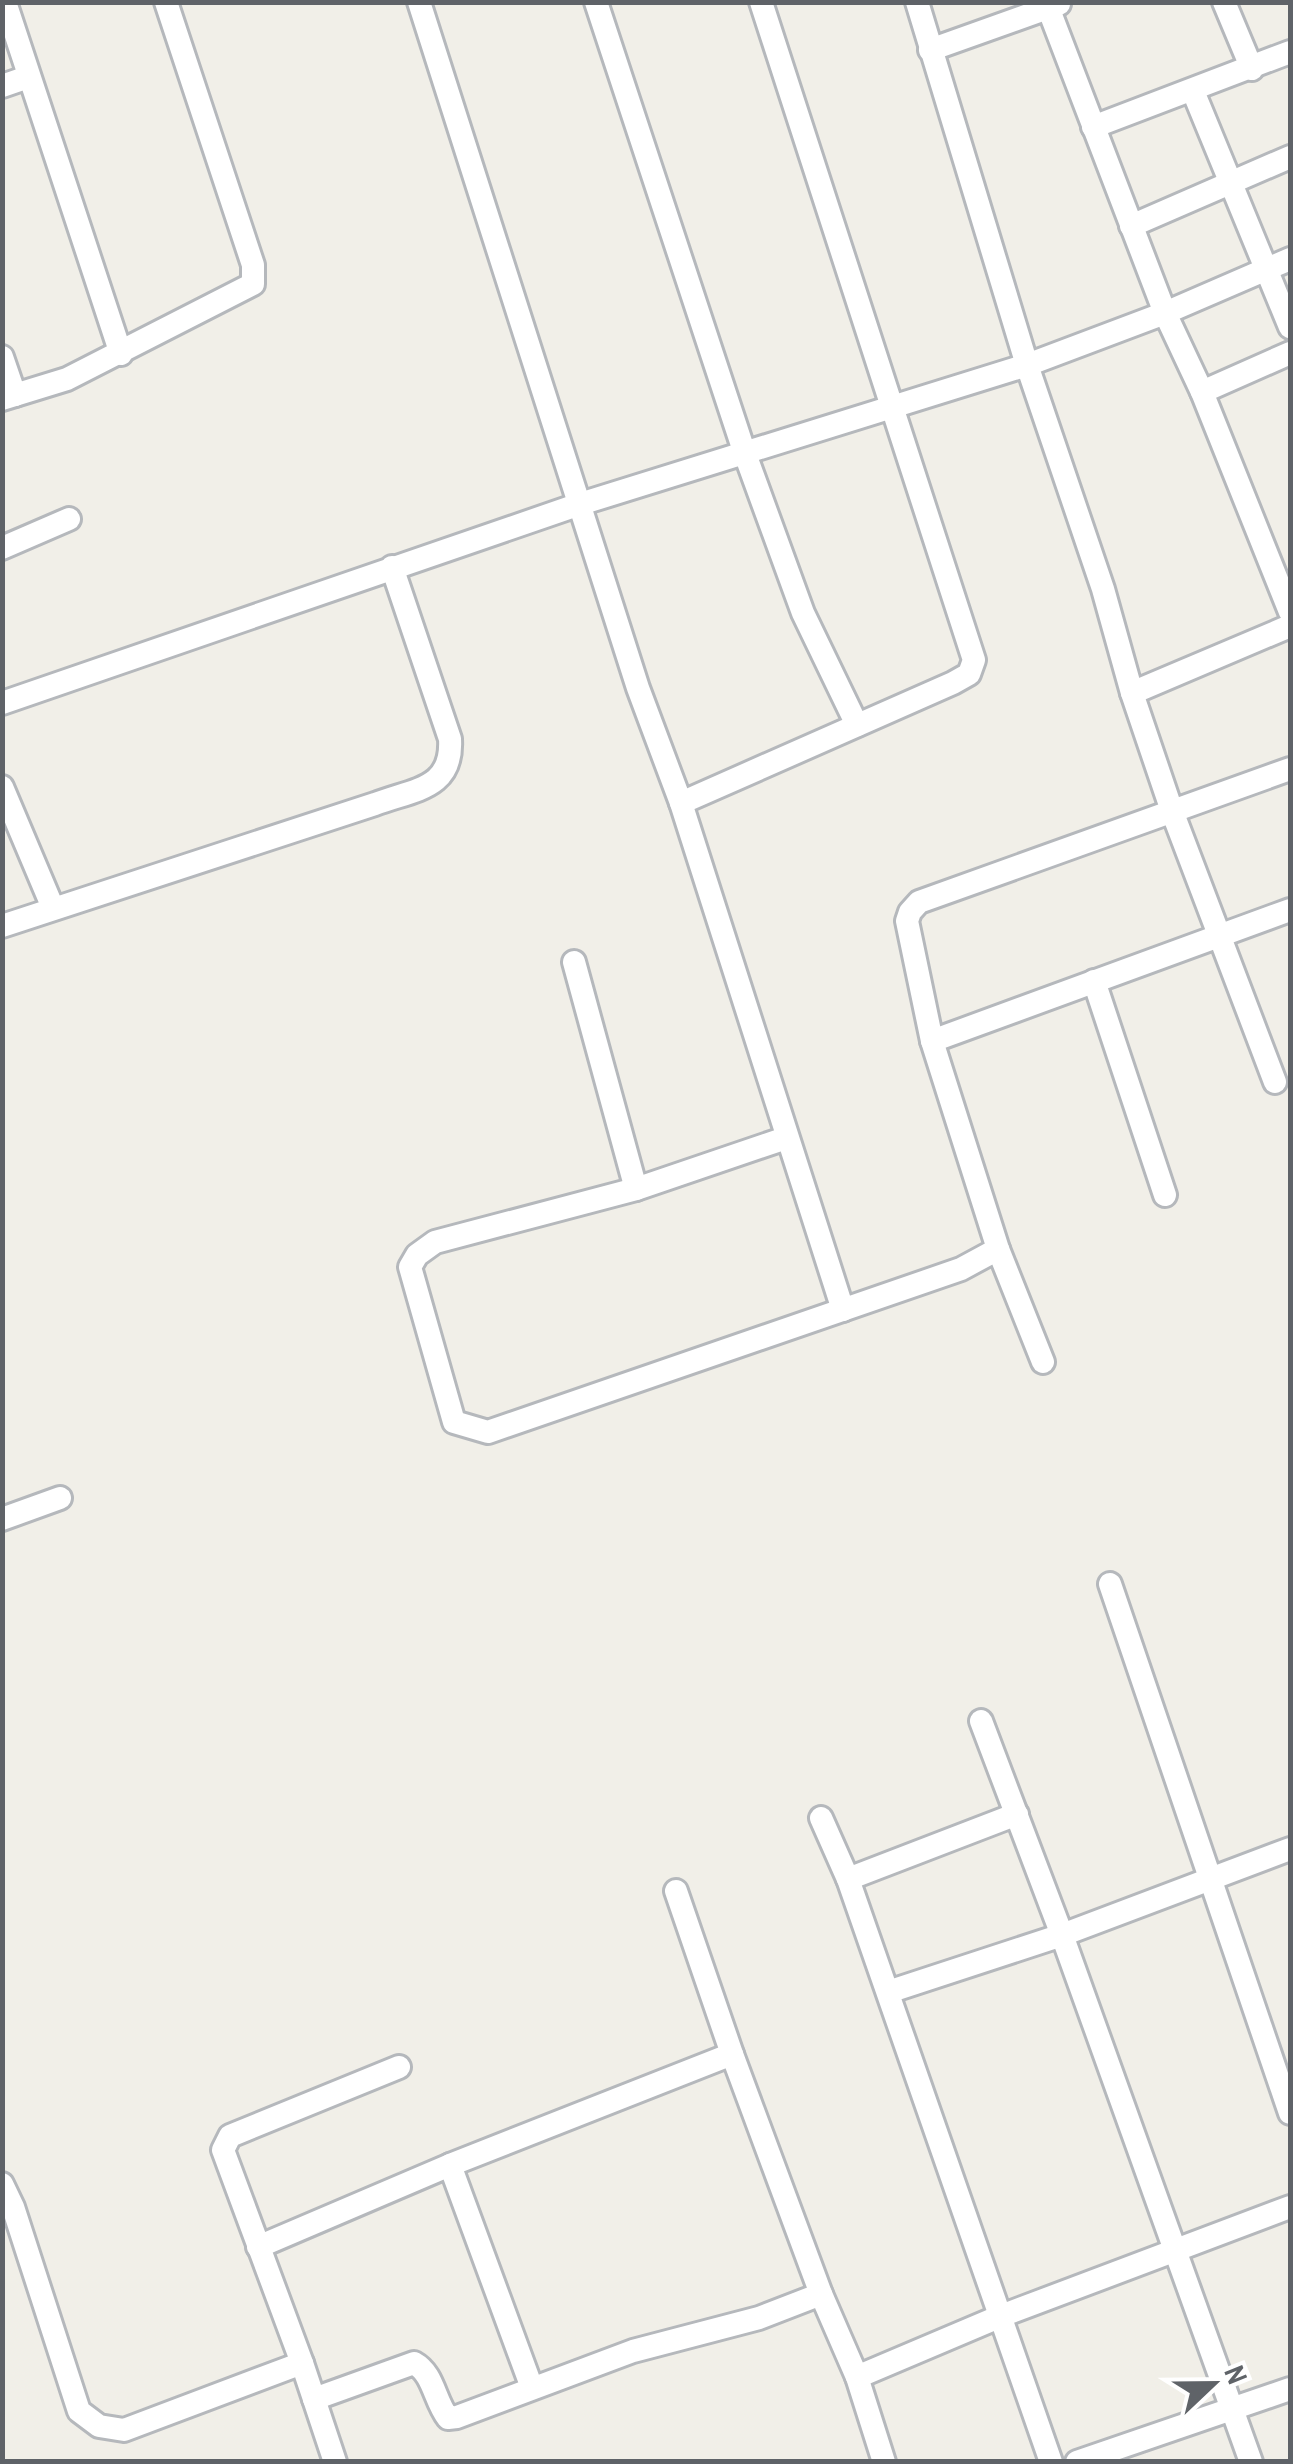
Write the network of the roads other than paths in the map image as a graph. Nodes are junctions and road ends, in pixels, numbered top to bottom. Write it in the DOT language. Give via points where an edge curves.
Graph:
graph roads {
  1 [pos="5,2"];
  2 [pos="166,2"];
  3 [pos="419,2"];
  4 [pos="596,2"];
  5 [pos="761,2"];
  6 [pos="916,2"];
  7 [pos="1224,2"];
  8 [pos="1052,5"];
  9 [pos="930,50"];
  10 [pos="1290,52"];
  11 [pos="1252,68"];
  12 [pos="28,76"];
  13 [pos="2,86"];
  14 [pos="1192,91"];
  15 [pos="1093,128"];
  16 [pos="1290,156"];
  17 [pos="1232,182"];
  18 [pos="1131,226"];
  19 [pos="1290,259"];
  20 [pos="1267,270"];
  21 [pos="1164,312"];
  22 [pos="1290,327"];
  23 [pos="1290,353"];
  24 [pos="121,354"];
  25 [pos="2,358"];
  26 [pos="1028,365"];
  27 [pos="1202,392"];
  28 [pos="9,397"];
  29 [pos="890,406"];
  30 [pos="744,450"];
  31 [pos="580,504"];
  32 [pos="70,519"];
  33 [pos="2,548"];
  34 [pos="1280,556"];
  35 [pos="392,567"];
  36 [pos="1290,612"];
  37 [pos="1290,626"];
  38 [pos="1132,693"];
  39 [pos="2,702"];
  40 [pos="857,725"];
  41 [pos="1290,770"];
  42 [pos="2,787"];
  43 [pos="681,803"];
  44 [pos="1172,811"];
  45 [pos="53,908"];
  46 [pos="1290,910"];
  47 [pos="2,926"];
  48 [pos="1219,937"];
  49 [pos="574,962"];
  50 [pos="1094,981"];
  51 [pos="932,1041"];
  52 [pos="1275,1082"];
  53 [pos="786,1138"];
  54 [pos="636,1189"];
  55 [pos="1165,1195"];
  56 [pos="998,1250"];
  57 [pos="843,1310"];
  58 [pos="1044,1362"];
  59 [pos="60,1498"];
  60 [pos="2,1520"];
  61 [pos="1110,1584"];
  62 [pos="981,1721"];
  63 [pos="1017,1814"];
  64 [pos="821,1818"];
  65 [pos="1290,1849"];
  66 [pos="848,1879"];
  67 [pos="1210,1881"];
  68 [pos="676,1891"];
  69 [pos="1062,1935"];
  70 [pos="888,1992"];
  71 [pos="732,2054"];
  72 [pos="398,2067"];
  73 [pos="1290,2113"];
  74 [pos="450,2165"];
  75 [pos="2,2184"];
  76 [pos="1290,2206"];
  77 [pos="258,2247"];
  78 [pos="1174,2250"];
  79 [pos="821,2294"];
  80 [pos="1001,2316"];
  81 [pos="302,2363"];
  82 [pos="858,2377"];
  83 [pos="532,2388"];
  84 [pos="1290,2389"];
  85 [pos="314,2400"];
  86 [pos="1230,2410"];
  87 [pos="1086,2460"];
  88 [pos="334,2462"];
  89 [pos="884,2462"];
  90 [pos="1051,2462"];
  91 [pos="1251,2462"];
  1 -- 12 [label="street"];
  2 -- 24 [label="street" via="254,284"];
  3 -- 31 [label="street"];
  4 -- 30 [label="street"];
  5 -- 29 [label="street"];
  6 -- 9 [label="street"];
  7 -- 11 [label="street"];
  8 -- 9 [label="street"];
  8 -- 15 [label="street"];
  9 -- 26 [label="street"];
  10 -- 11 [label="street"];
  11 -- 14 [label="street"];
  12 -- 13 [label="street"];
  12 -- 24 [label="street"];
  14 -- 15 [label="street"];
  14 -- 17 [label="street"];
  15 -- 18 [label="street"];
  16 -- 17 [label="street"];
  17 -- 18 [label="street"];
  17 -- 20 [label="street"];
  18 -- 21 [label="street"];
  19 -- 20 [label="street"];
  20 -- 21 [label="street"];
  20 -- 22 [label="street"];
  21 -- 26 [label="street"];
  21 -- 27 [label="street"];
  23 -- 27 [label="street"];
  24 -- 28 [label="street"];
  25 -- 28 [label="street"];
  26 -- 29 [label="street"];
  26 -- 38 [label="street"];
  27 -- 34 [label="street"];
  29 -- 30 [label="street"];
  29 -- 40 [label="street" via="974,660 969,674"];
  30 -- 31 [label="street"];
  30 -- 40 [label="street" via="803,613"];
  31 -- 35 [label="street"];
  31 -- 43 [label="street"];
  32 -- 33 [label="street"];
  34 -- 36 [label="street"];
  35 -- 39 [label="street"];
  35 -- 45 [label="street" via="450,738 446,772 375,804"];
  37 -- 38 [label="street"];
  38 -- 44 [label="street"];
  40 -- 43 [label="street"];
  41 -- 44 [label="street"];
  42 -- 45 [label="street"];
  43 -- 53 [label="street"];
  44 -- 48 [label="street"];
  44 -- 51 [label="street" via="919,902 907,921"];
  45 -- 47 [label="street"];
  46 -- 48 [label="street"];
  48 -- 50 [label="street"];
  48 -- 52 [label="street"];
  49 -- 54 [label="street"];
  50 -- 51 [label="street"];
  50 -- 55 [label="street"];
  51 -- 56 [label="street"];
  53 -- 54 [label="street"];
  53 -- 57 [label="street"];
  54 -- 57 [label="street" via="435,1242 417,1255 410,1267 454,1422 488,1432"];
  56 -- 57 [label="street"];
  56 -- 58 [label="street"];
  59 -- 60 [label="street"];
  61 -- 67 [label="street"];
  62 -- 63 [label="street"];
  63 -- 66 [label="street"];
  63 -- 69 [label="street"];
  64 -- 66 [label="street"];
  65 -- 67 [label="street"];
  66 -- 70 [label="street"];
  67 -- 69 [label="street"];
  67 -- 73 [label="street"];
  68 -- 71 [label="street"];
  69 -- 70 [label="street"];
  69 -- 78 [label="street"];
  70 -- 80 [label="street"];
  71 -- 74 [label="street"];
  71 -- 79 [label="street"];
  72 -- 77 [label="street" via="224,2142"];
  74 -- 77 [label="street"];
  74 -- 83 [label="street"];
  75 -- 81 [label="street" via="79,2411 99,2426 124,2430"];
  76 -- 78 [label="street"];
  77 -- 81 [label="street"];
  78 -- 80 [label="street"];
  78 -- 86 [label="street"];
  79 -- 82 [label="street"];
  79 -- 83 [label="street"];
  80 -- 82 [label="street"];
  80 -- 90 [label="street"];
  81 -- 85 [label="street"];
  82 -- 89 [label="street"];
  83 -- 85 [label="street" via="448,2418 425,2370 414,2363"];
  84 -- 86 [label="street"];
  85 -- 88 [label="street"];
  86 -- 87 [label="street"];
  86 -- 91 [label="street"];
}
